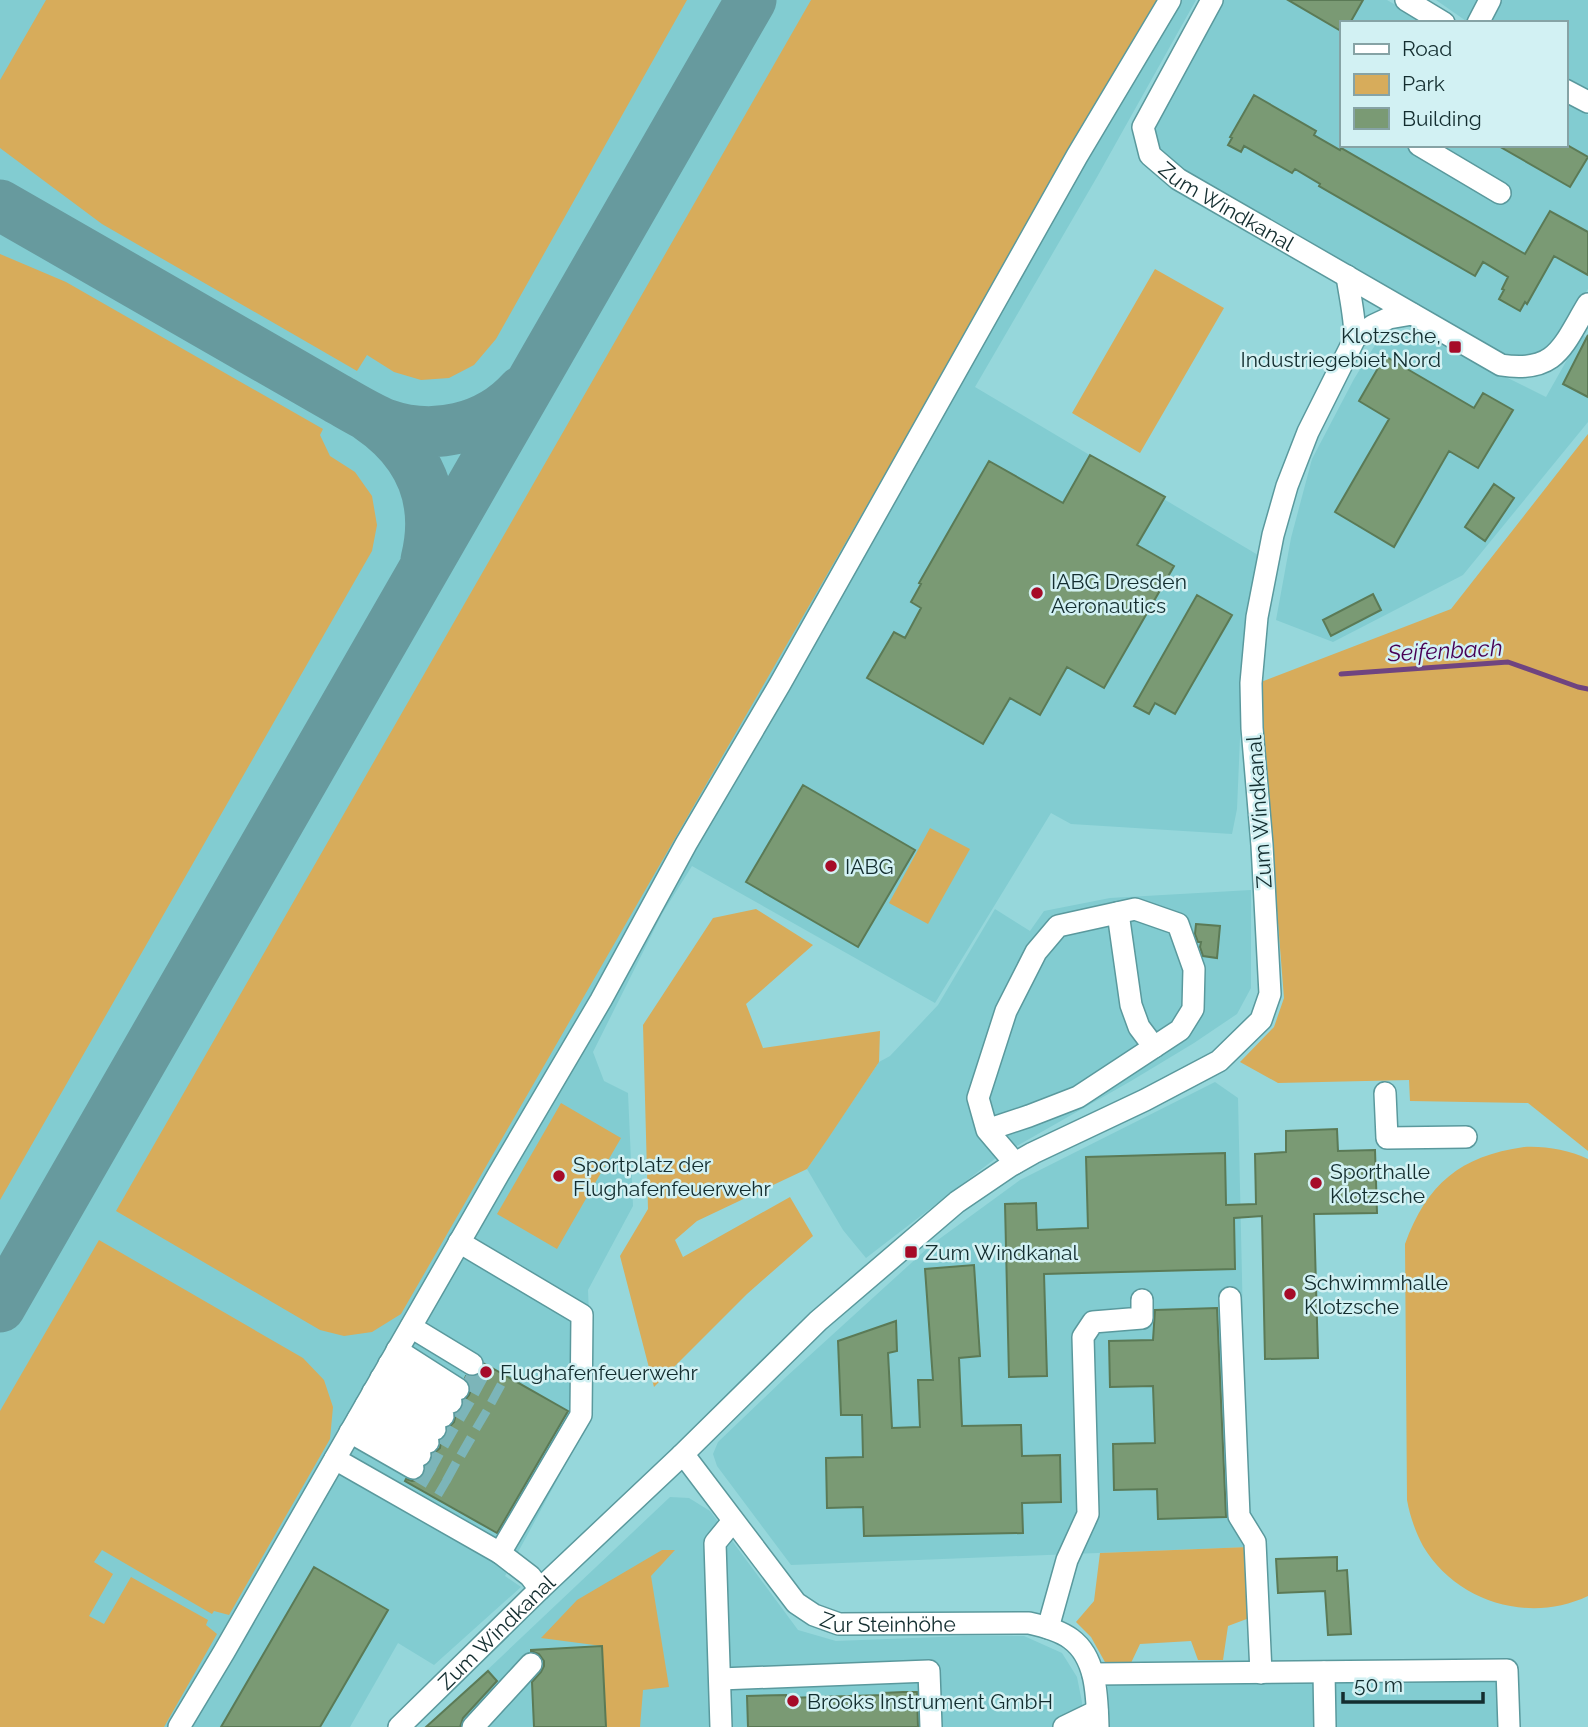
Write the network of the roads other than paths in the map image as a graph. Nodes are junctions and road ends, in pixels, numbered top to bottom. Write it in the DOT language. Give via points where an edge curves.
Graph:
graph roads {
  1 [pos="1170,0"];
  2 [pos="1213,0"];
  3 [pos="1406,0"];
  4 [pos="1490,0"];
  5 [pos="1441,21"];
  6 [pos="1479,21"];
  7 [pos="1567,91"];
  8 [pos="1588,102"];
  9 [pos="1422,147"];
  10 [pos="1500,193"];
  11 [pos="1347,276"];
  12 [pos="1588,304"];
  13 [pos="1412,314"];
  14 [pos="1356,338"];
  15 [pos="1118,913"];
  16 [pos="1154,1047"];
  17 [pos="1385,1093"];
  18 [pos="987,1130"];
  19 [pos="1466,1137"];
  20 [pos="1015,1163"];
  21 [pos="459,1242"];
  22 [pos="1230,1298"];
  23 [pos="1142,1300"];
  24 [pos="381,1378"];
  25 [pos="443,1416"];
  26 [pos="682,1455"];
  27 [pos="335,1459"];
  28 [pos="733,1521"];
  29 [pos="500,1553"];
  30 [pos="540,1589"];
  31 [pos="1048,1628"];
  32 [pos="531,1664"];
  33 [pos="1324,1672"];
  34 [pos="1261,1673"];
  35 [pos="1093,1674"];
  36 [pos="720,1679"];
  37 [pos="1098,1719"];
  38 [pos="179,1727"];
  39 [pos="399,1727"];
  40 [pos="473,1727"];
  41 [pos="722,1727"];
  42 [pos="931,1727"];
  43 [pos="1064,1727"];
  44 [pos="1325,1727"];
  45 [pos="1509,1727"];
  1 -- 21 [label="street"];
  2 -- 11 [label="street, Zum Windkanal" via="1143,127 1150,155 1178,179"];
  3 -- 5 [label="street"];
  4 -- 6 [label="street"];
  7 -- 8 [label="street"];
  9 -- 10 [label="street"];
  11 -- 13 [label="street, Zum Windkanal"];
  11 -- 14 [label="street"];
  12 -- 13 [label="street, Zum Windkanal" via="1557,355 1536,366 1518,368 1501,365"];
  13 -- 14 [label="street" via="1389,318"];
  14 -- 20 [label="street, Zum Windkanal" via="1307,432 1287,486 1257,617 1252,728 1270,994 1261,1020 1219,1061"];
  15 -- 16 [label="street" via="1131,1005 1139,1027"];
  15 -- 16 [label="street" via="1135,909 1178,924 1194,969 1193,1009 1180,1030"];
  15 -- 18 [label="street" via="1058,926 1036,952 1006,1011 978,1098"];
  16 -- 18 [label="street" via="1078,1097"];
  17 -- 19 [label="street" via="1387,1138"];
  18 -- 20 [label="street"];
  20 -- 26 [label="street, Zum Windkanal" via="957,1202 818,1321"];
  21 -- 24 [label="street"];
  21 -- 29 [label="street" via="582,1315 581,1415"];
  22 -- 34 [label="street" via="1239,1516 1255,1542"];
  23 -- 31 [label="street" via="1142,1318 1093,1322 1083,1337 1088,1514 1067,1560"];
  24 -- 25 [label="street"];
  24 -- 25 [label="street"];
  24 -- 25 [label="street"];
  24 -- 25 [label="street"];
  24 -- 27 [label="street"];
  26 -- 28 [label="street, Zur Steinhöhe"];
  26 -- 30 [label="street, Zum Windkanal"];
  27 -- 29 [label="street"];
  27 -- 38 [label="street"];
  28 -- 31 [label="street, Zur Steinhöhe" via="796,1603 839,1624 1029,1623"];
  28 -- 36 [label="street" via="715,1543"];
  29 -- 30 [label="street"];
  30 -- 39 [label="street, Zum Windkanal"];
  31 -- 35 [label="street, Zur Steinhöhe" via="1071,1639 1086,1656"];
  32 -- 40 [label="street"];
  33 -- 34 [label="street"];
  33 -- 44 [label="street"];
  33 -- 45 [label="street" via="1507,1670"];
  34 -- 35 [label="street"];
  35 -- 37 [label="street, Zur Steinhöhe"];
  36 -- 41 [label="street"];
  36 -- 42 [label="street" via="929,1671"];
  37 -- 43 [label="street"];
}
